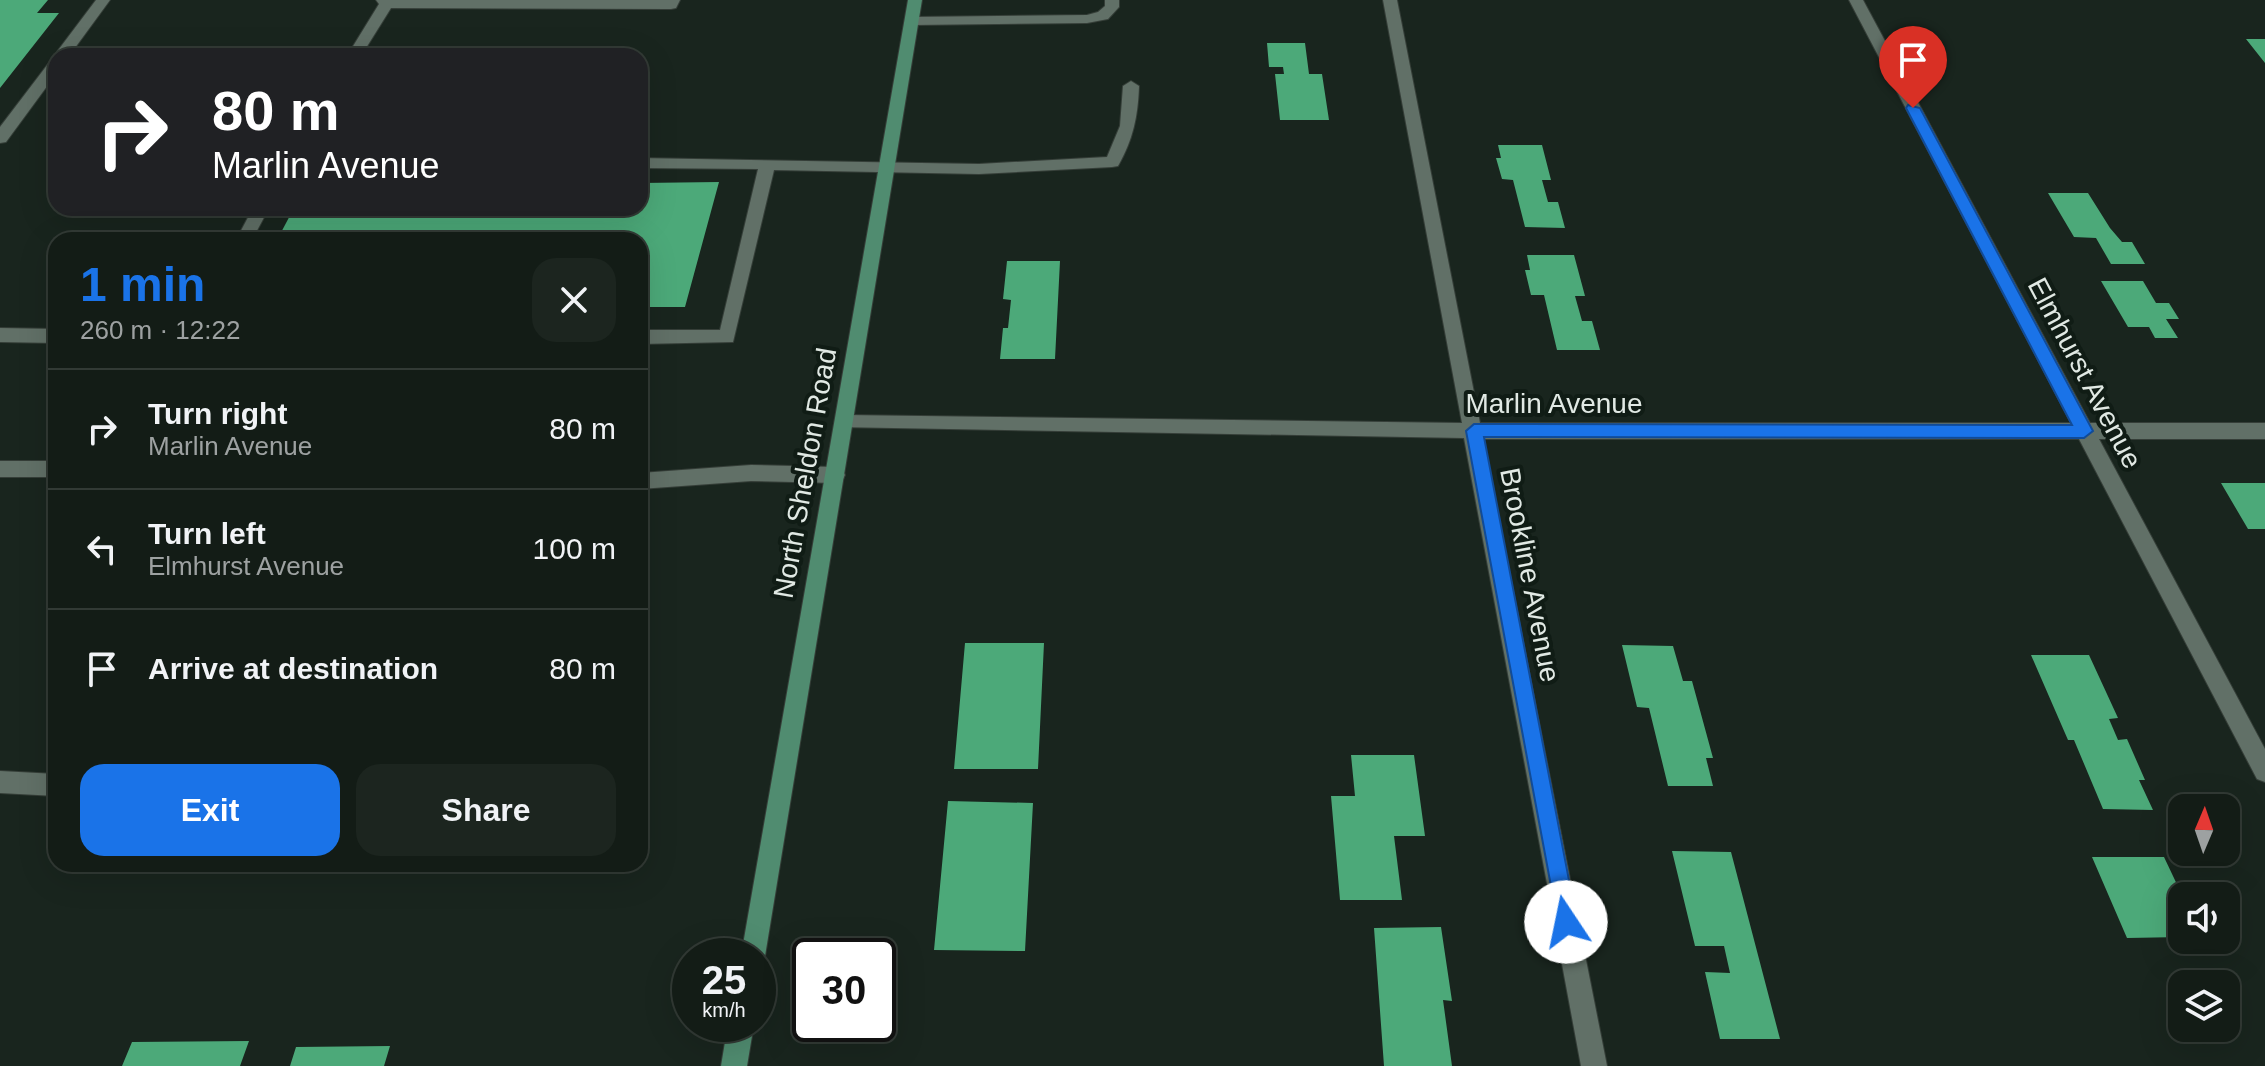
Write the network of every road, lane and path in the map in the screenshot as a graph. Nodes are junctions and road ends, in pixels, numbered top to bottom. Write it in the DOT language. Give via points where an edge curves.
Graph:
graph roads {
  1 [pos="103,0"];
  2 [pos="673,0"];
  3 [pos="915,0"];
  4 [pos="1112,0"];
  5 [pos="1390,0"];
  6 [pos="1856,0"];
  7 [pos="384,2"];
  8 [pos="468,2"];
  9 [pos="912,21"];
  10 [pos="67,48"];
  11 [pos="358,48"];
  12 [pos="48,74"];
  13 [pos="1131,86"];
  14 [pos="0,138"];
  15 [pos="648,163"];
  16 [pos="767,165"];
  17 [pos="887,165"];
  18 [pos="0,335"];
  19 [pos="48,336"];
  20 [pos="648,337"];
  21 [pos="844,422"];
  22 [pos="1474,431"];
  23 [pos="2084,431"];
  24 [pos="2265,431"];
  25 [pos="0,469"];
  26 [pos="48,469"];
  27 [pos="835,475"];
  28 [pos="648,480"];
  29 [pos="2265,771"];
  30 [pos="0,782"];
  31 [pos="48,785"];
  32 [pos="756,938"];
  33 [pos="738,1042"];
  34 [pos="734,1066"];
  35 [pos="1594,1066"];
  1 -- 10 [label="street"];
  2 -- 8 [label="street" via="671,5"];
  3 -- 9 [label="main road, North Sheldon Road"];
  4 -- 9 [label="street" via="1103,16 1087,19"];
  5 -- 22 [label="street, Brookline Avenue"];
  6 -- 23 [label="street, Elmhurst Avenue"];
  7 -- 8 [label="street"];
  7 -- 11 [label="street"];
  9 -- 17 [label="main road, North Sheldon Road"];
  12 -- 14 [label="street"];
  13 -- 17 [label="street" via="1126,140 1112,162 979,169"];
  15 -- 16 [label="street"];
  16 -- 17 [label="street"];
  16 -- 20 [label="street" via="727,337"];
  17 -- 21 [label="main road, North Sheldon Road"];
  18 -- 19 [label="street"];
  21 -- 22 [label="street, Marlin Avenue"];
  21 -- 27 [label="main road, North Sheldon Road"];
  22 -- 23 [label="street, Marlin Avenue"];
  22 -- 35 [label="street, Brookline Avenue"];
  23 -- 24 [label="street, Marlin Avenue"];
  23 -- 29 [label="street, Elmhurst Avenue"];
  25 -- 26 [label="street"];
  27 -- 28 [label="street" via="751,473"];
  27 -- 32 [label="main road, North Sheldon Road"];
  30 -- 31 [label="street"];
  33 -- 34 [label="main road"];
}
